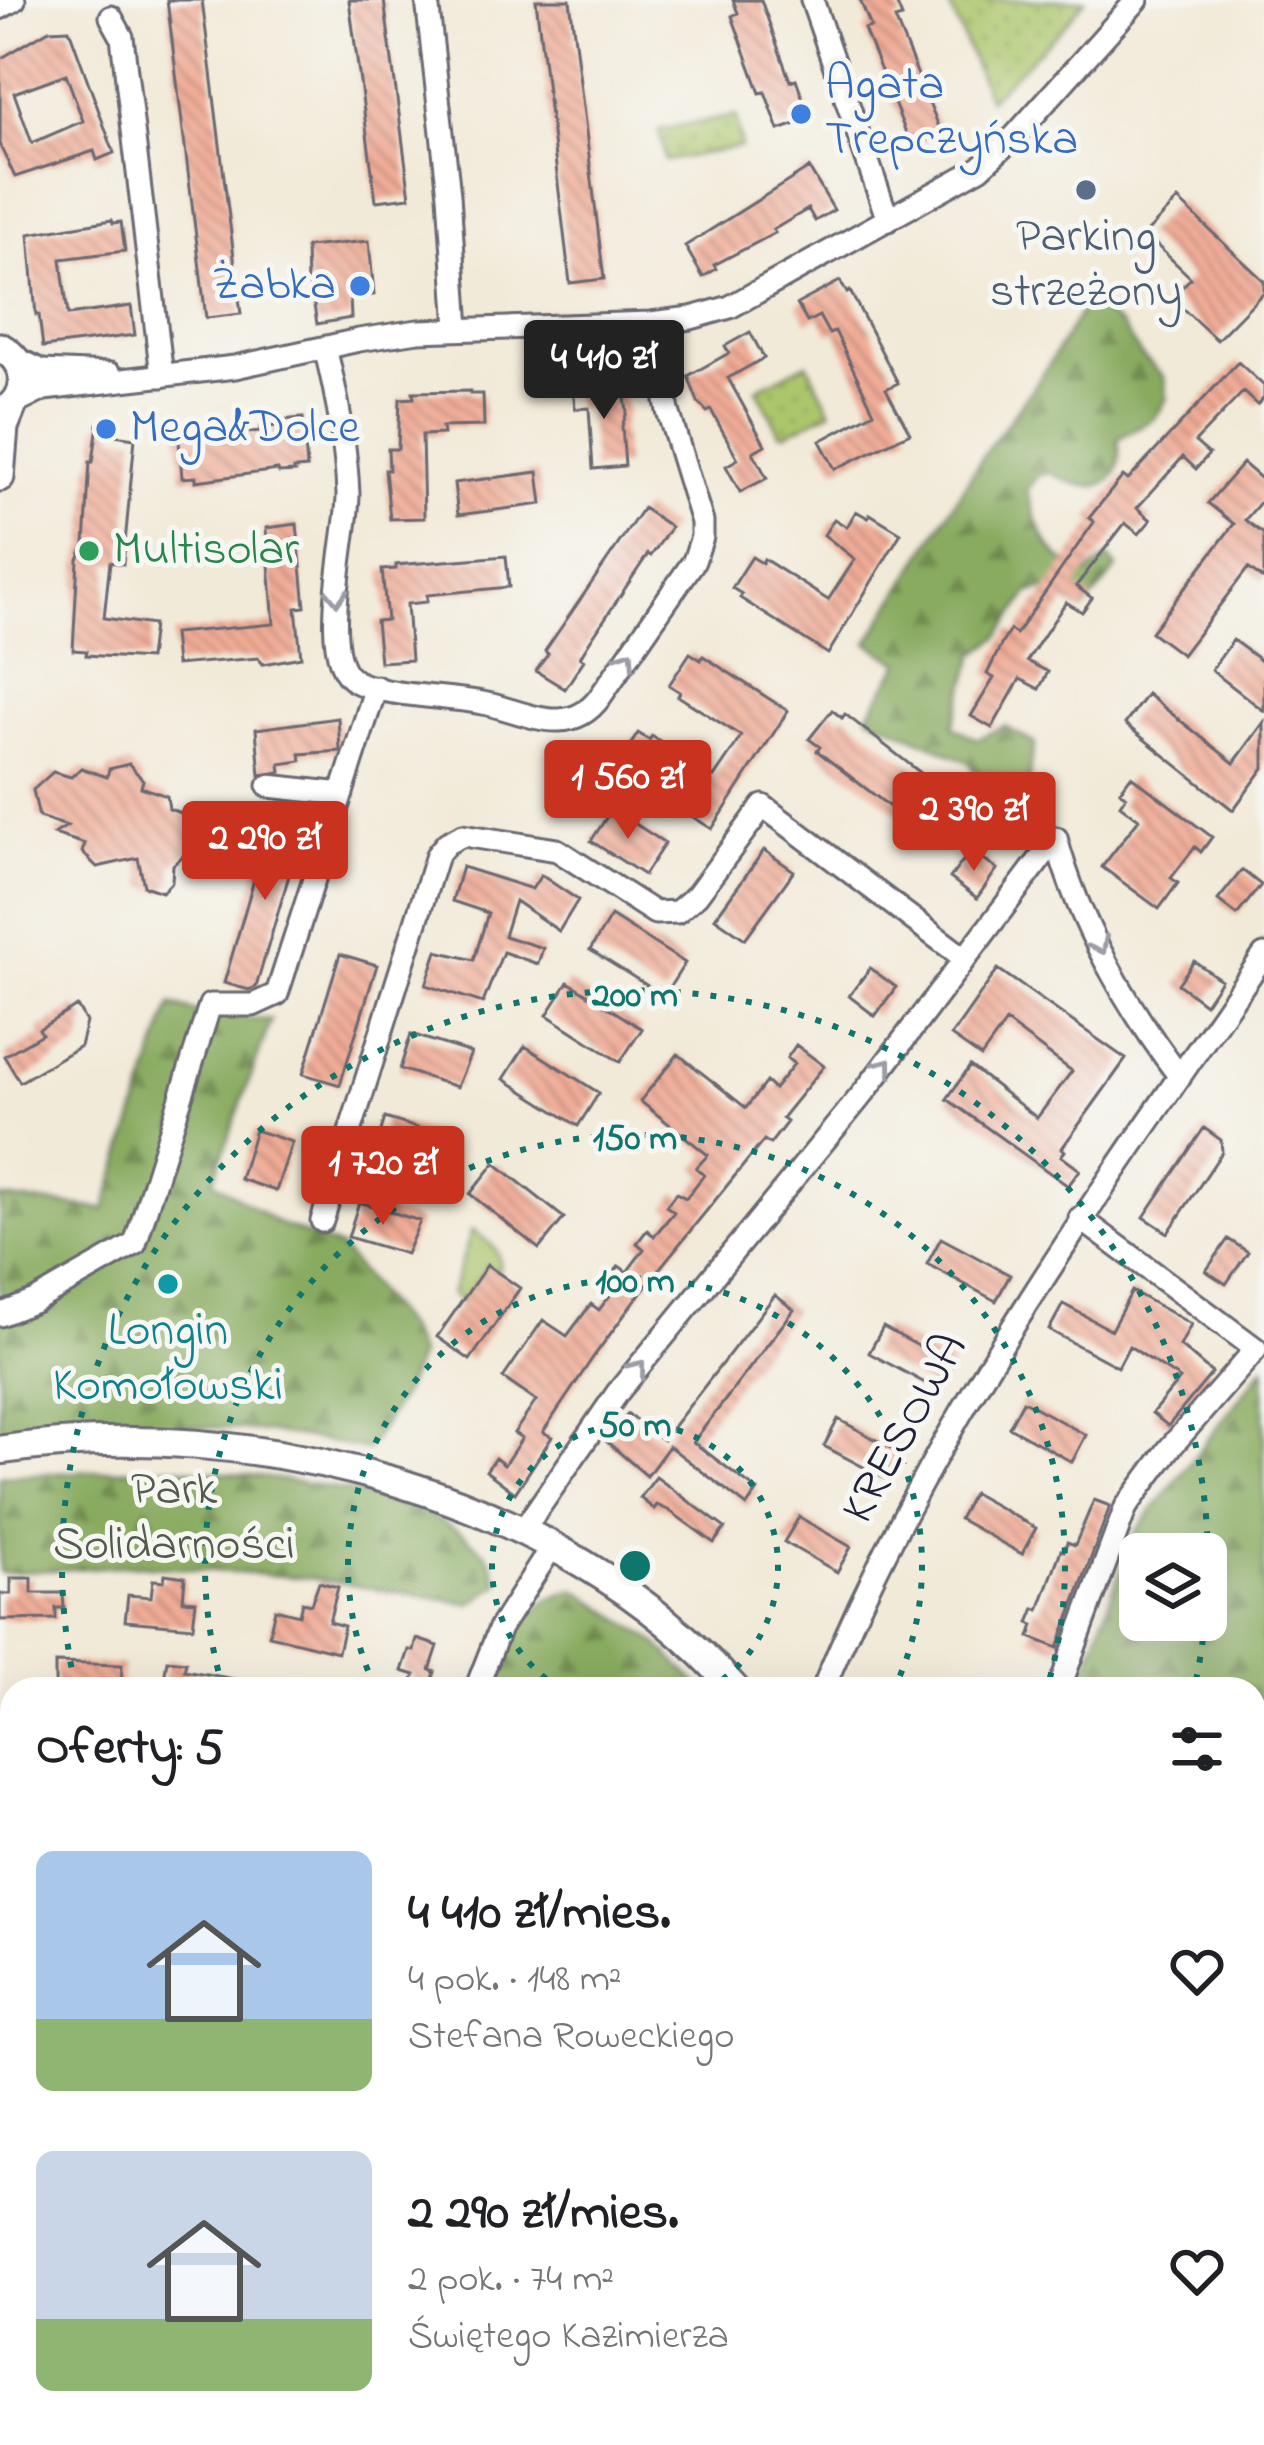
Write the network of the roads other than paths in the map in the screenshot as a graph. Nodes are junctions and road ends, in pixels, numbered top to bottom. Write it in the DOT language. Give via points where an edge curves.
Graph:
graph roads {
  1 [pos="14,0"];
  2 [pos="427,0"];
  3 [pos="812,0"];
  4 [pos="1137,0"];
  5 [pos="0,8"];
  6 [pos="111,17"];
  7 [pos="888,220"];
  8 [pos="651,322"];
  9 [pos="458,329"];
  10 [pos="325,348"];
  11 [pos="6,351"];
  12 [pos="158,376"];
  13 [pos="10,408"];
  14 [pos="0,477"];
  15 [pos="376,687"];
  16 [pos="269,786"];
  17 [pos="342,794"];
  18 [pos="1264,955"];
  19 [pos="964,958"];
  20 [pos="1180,1077"];
  21 [pos="1080,1219"];
  22 [pos="322,1221"];
  23 [pos="0,1315"];
  24 [pos="0,1450"];
  25 [pos="521,1532"];
  26 [pos="551,1548"];
  27 [pos="481,1677"];
  28 [pos="722,1677"];
  29 [pos="828,1677"];
  30 [pos="1063,1677"];
  1 -- 5 [label="street"];
  2 -- 9 [label="street"];
  3 -- 7 [label="street"];
  4 -- 7 [label="street" via="1000,152"];
  6 -- 12 [label="street" via="122,37"];
  7 -- 8 [label="street" via="730,307"];
  8 -- 9 [label="street"];
  15 -- 8 [label="street, one-way" via="554,721 579,718 600,698 694,561 702,537"];
  9 -- 10 [label="street"];
  10 -- 12 [label="street"];
  10 -- 15 [label="street, one-way" via="348,488 336,572 339,645 345,673"];
  11 -- 12 [label="street" via="42,370"];
  11 -- 13 [label="street" via="23,376"];
  12 -- 13 [label="street" via="44,389"];
  13 -- 14 [label="street"];
  15 -- 17 [label="street"];
  16 -- 17 [label="street"];
  17 -- 23 [label="street" via="277,994 253,1005 210,1005 135,1244"];
  18 -- 20 [label="street, KRESOWA"];
  19 -- 20 [label="street, one-way" via="1056,838 1088,925"];
  19 -- 22 [label="street" via="763,806 677,912 655,913 557,850 463,835 437,854"];
  25 -- 19 [label="street, one-way" via="619,1392 866,1091"];
  20 -- 21 [label="street, KRESOWA"];
  21 -- 29 [label="street, KRESOWA" via="886,1550"];
  21 -- 30 [label="street" via="1256,1348 1126,1508"];
  24 -- 25 [label="street" via="131,1442 256,1450 386,1480"];
  25 -- 26 [label="street"];
  26 -- 27 [label="street" via="500,1628"];
  26 -- 28 [label="street" via="655,1616"];
}
